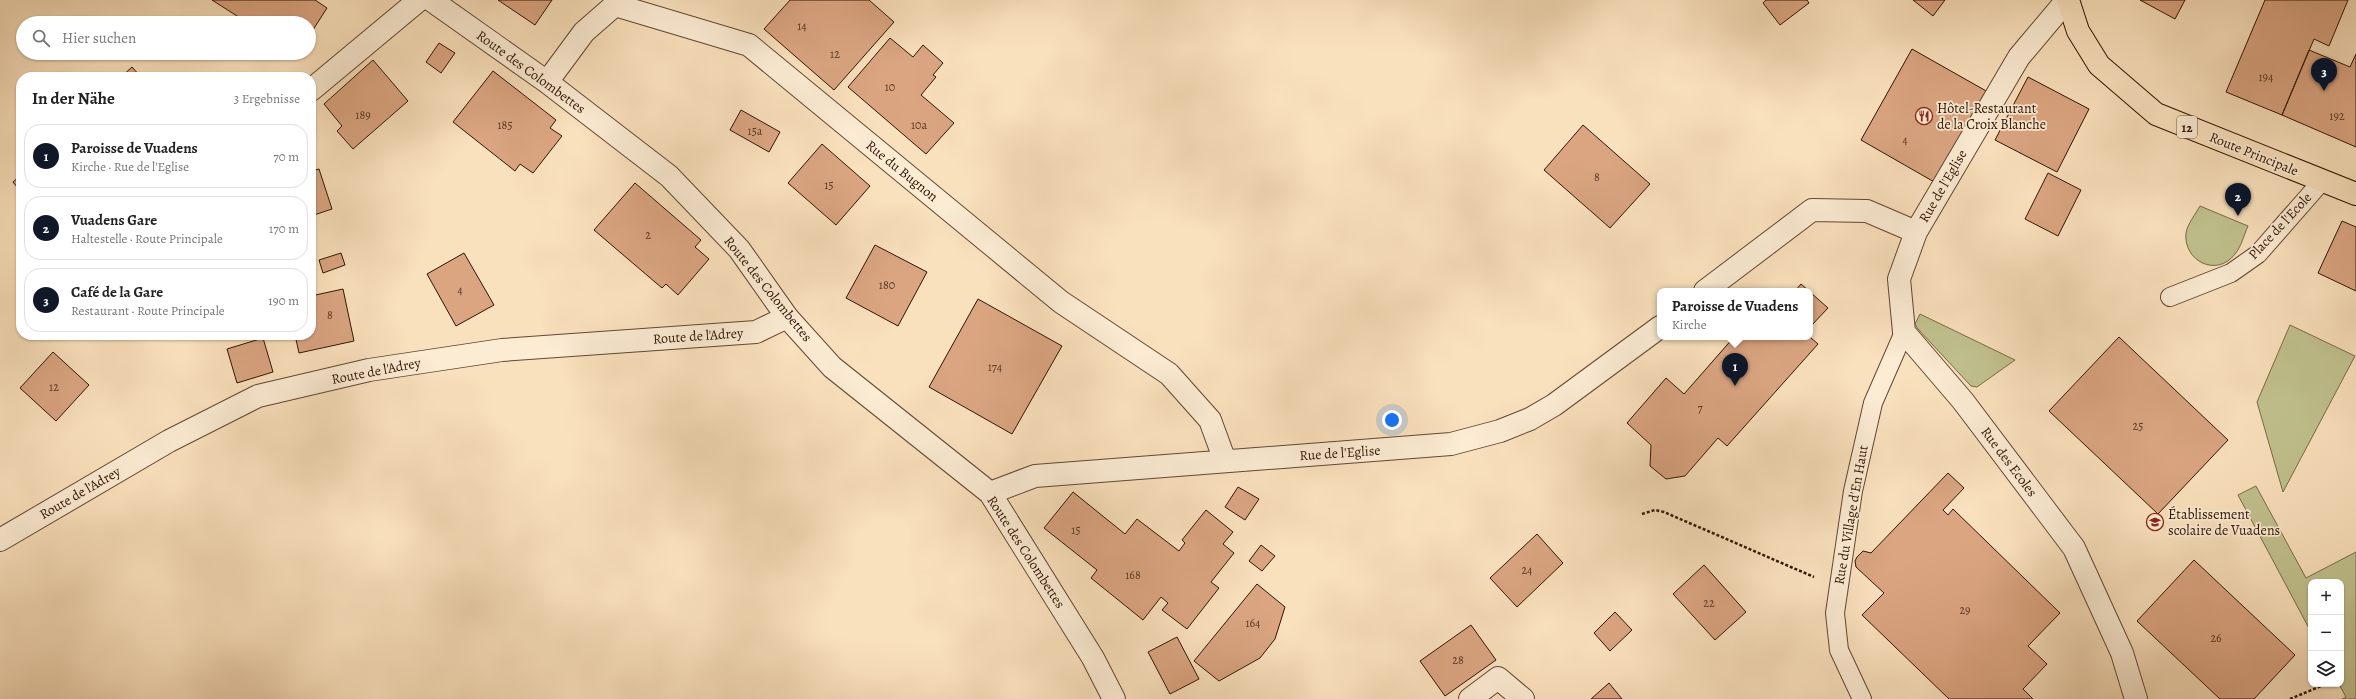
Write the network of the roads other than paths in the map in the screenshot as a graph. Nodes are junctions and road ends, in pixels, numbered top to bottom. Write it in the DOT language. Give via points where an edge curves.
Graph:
graph roads {
  1 [pos="419,0"];
  2 [pos="431,0"];
  3 [pos="2067,0"];
  4 [pos="547,82"];
  5 [pos="316,86"];
  6 [pos="2322,181"];
  7 [pos="2356,194"];
  8 [pos="1916,232"];
  9 [pos="1709,288"];
  10 [pos="2170,297"];
  11 [pos="787,317"];
  12 [pos="1657,329"];
  13 [pos="1904,332"];
  14 [pos="1225,461"];
  15 [pos="990,493"];
  16 [pos="0,540"];
  17 [pos="1114,699"];
  18 [pos="1470,699"];
  19 [pos="1524,699"];
  20 [pos="1862,699"];
  21 [pos="2136,699"];
  1 -- 5 [label="street"];
  2 -- 4 [label="street, Route des Colombettes"];
  3 -- 6 [label="main road, Route Principale / 12" via="2078,31 2099,65 2156,114"];
  3 -- 8 [label="street, Rue de l'Eglise" via="2019,57"];
  4 -- 11 [label="street, Route des Colombettes" via="668,176 739,249"];
  4 -- 14 [label="street, Rue du Bugnon" via="584,32 615,5 749,45 1060,302 1169,374 1210,420"];
  6 -- 7 [label="main road, Route Principale / 12"];
  6 -- 10 [label="lane, Place de l'Ecole" via="2258,254 2231,273"];
  8 -- 9 [label="street, Rue de l'Eglise" via="1867,211 1812,210"];
  8 -- 13 [label="street" via="1899,279"];
  11 -- 15 [label="street, Route des Colombettes" via="832,367"];
  11 -- 16 [label="street, Route de l'Adrey" via="756,332 502,350 369,370 258,396 169,441"];
  12 -- 14 [label="street, Rue de l'Eglise" via="1554,405 1530,419 1500,431 1451,444"];
  13 -- 20 [label="lane, Rue du Village d'En Haut" via="1873,403 1853,491 1834,613 1839,650"];
  13 -- 21 [label="street, Rue des Ecoles" via="1963,401 2074,548 2122,653"];
  14 -- 15 [label="street, Rue de l'Eglise" via="1034,476"];
  15 -- 17 [label="street, Route des Colombettes" via="1093,658"];
  18 -- 19 [label="street" via="1498,678"];
}
